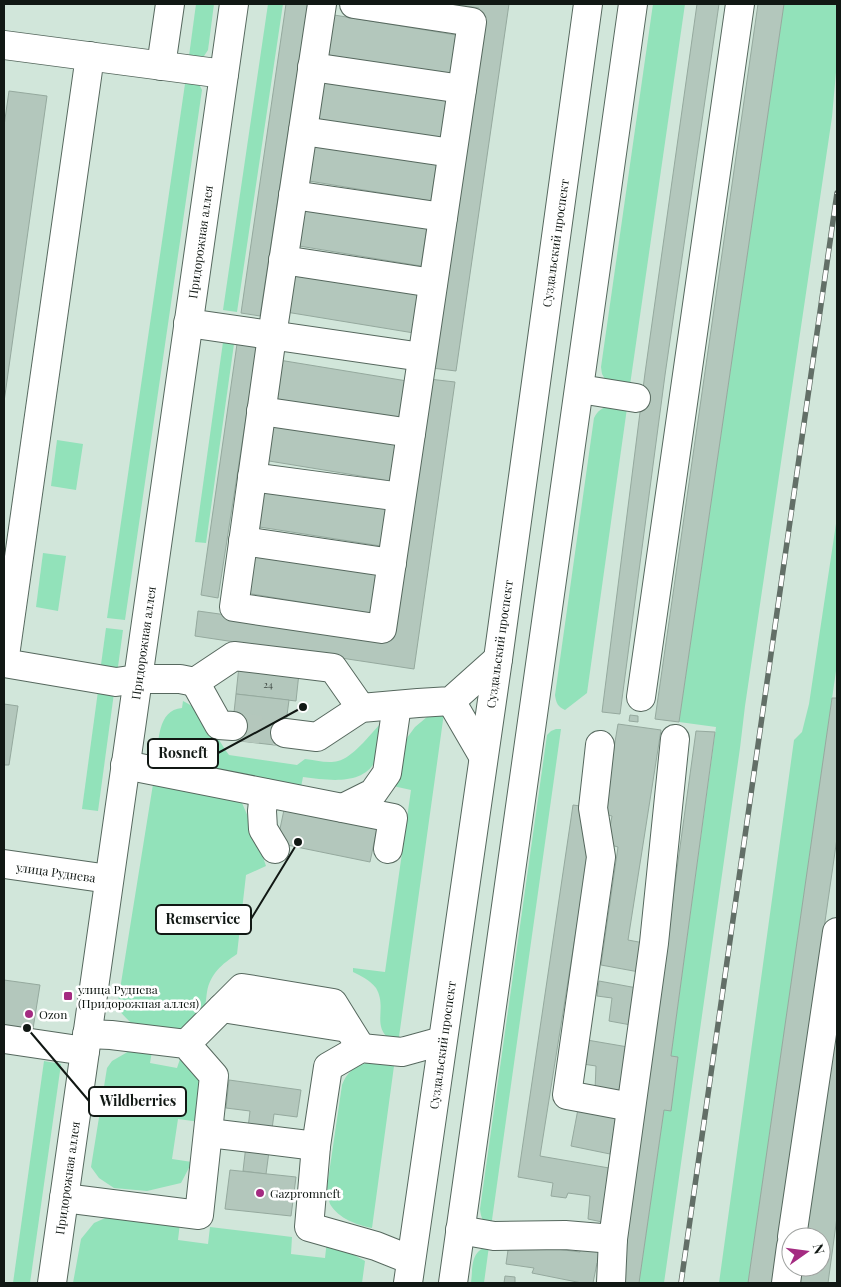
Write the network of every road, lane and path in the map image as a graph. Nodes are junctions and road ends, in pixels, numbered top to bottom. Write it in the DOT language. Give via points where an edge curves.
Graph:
graph roads {
  1 [pos="170,4"];
  2 [pos="234,4"];
  3 [pos="322,4"];
  4 [pos="354,4"];
  5 [pos="588,4"];
  6 [pos="633,4"];
  7 [pos="740,4"];
  8 [pos="4,45"];
  9 [pos="90,56"];
  10 [pos="161,66"];
  11 [pos="312,68"];
  12 [pos="224,74"];
  13 [pos="462,89"];
  14 [pos="303,131"];
  15 [pos="452,153"];
  16 [pos="293,195"];
  17 [pos="443,217"];
  18 [pos="283,260"];
  19 [pos="433,283"];
  20 [pos="188,323"];
  21 [pos="272,336"];
  22 [pos="422,357"];
  23 [pos="580,389"];
  24 [pos="636,398"];
  25 [pos="261,411"];
  26 [pos="411,433"];
  27 [pos="252,477"];
  28 [pos="401,496"];
  29 [pos="243,541"];
  30 [pos="392,563"];
  31 [pos="498,659"];
  32 [pos="4,663"];
  33 [pos="137,679"];
  34 [pos="195,682"];
  35 [pos="641,697"];
  36 [pos="451,701"];
  37 [pos="397,705"];
  38 [pos="361,708"];
  39 [pos="233,726"];
  40 [pos="285,733"];
  41 [pos="675,740"];
  42 [pos="600,745"];
  43 [pos="483,756"];
  44 [pos="125,765"];
  45 [pos="264,793"];
  46 [pos="343,808"];
  47 [pos="275,849"];
  48 [pos="388,849"];
  49 [pos="4,864"];
  50 [pos="109,879"];
  51 [pos="837,932"];
  52 [pos="354,1038"];
  53 [pos="4,1039"];
  54 [pos="442,1041"];
  55 [pos="86,1043"];
  56 [pos="186,1044"];
  57 [pos="631,1107"];
  58 [pos="209,1133"];
  59 [pos="316,1146"];
  60 [pos="64,1198"];
  61 [pos="793,1227"];
  62 [pos="460,1230"];
  63 [pos="613,1239"];
  64 [pos="409,1272"];
  65 [pos="52,1283"];
  66 [pos="453,1283"];
  67 [pos="611,1283"];
  1 -- 10 [label="main road"];
  2 -- 12 [label="main road, Придорожная аллея"];
  3 -- 11 [label="main road"];
  4 -- 13 [label="main road" via="472,22"];
  5 -- 31 [label="main road, Суздальский проспект"];
  6 -- 23 [label="main road"];
  7 -- 35 [label="main road"];
  8 -- 9 [label="main road"];
  9 -- 10 [label="main road"];
  9 -- 32 [label="main road"];
  10 -- 12 [label="main road"];
  11 -- 13 [label="main road"];
  11 -- 14 [label="main road"];
  12 -- 20 [label="main road, Придорожная аллея"];
  13 -- 15 [label="main road"];
  14 -- 15 [label="main road"];
  14 -- 16 [label="main road"];
  15 -- 17 [label="main road"];
  16 -- 17 [label="main road"];
  16 -- 18 [label="main road"];
  17 -- 19 [label="main road"];
  18 -- 19 [label="main road"];
  18 -- 21 [label="main road"];
  19 -- 22 [label="main road"];
  20 -- 21 [label="main road"];
  20 -- 33 [label="main road, Придорожная аллея"];
  21 -- 22 [label="main road"];
  21 -- 25 [label="main road"];
  22 -- 26 [label="main road"];
  23 -- 24 [label="main road"];
  23 -- 62 [label="main road"];
  25 -- 26 [label="main road"];
  25 -- 27 [label="main road"];
  26 -- 28 [label="main road"];
  27 -- 28 [label="main road"];
  27 -- 29 [label="main road"];
  28 -- 30 [label="main road"];
  29 -- 30 [label="main road"];
  29 -- 30 [label="main road" via="234,607 382,629"];
  31 -- 36 [label="main road"];
  31 -- 43 [label="main road, Суздальский проспект"];
  32 -- 33 [label="main road" via="116,682"];
  33 -- 34 [label="main road"];
  33 -- 44 [label="main road, Придорожная аллея"];
  34 -- 38 [label="main road" via="234,656 333,668"];
  34 -- 39 [label="main road" via="220,724"];
  36 -- 37 [label="main road"];
  36 -- 43 [label="main road"];
  37 -- 38 [label="main road"];
  37 -- 46 [label="main road" via="387,773 373,793"];
  38 -- 40 [label="main road" via="317,737"];
  41 -- 57 [label="main road" via="654,943"];
  42 -- 57 [label="main road" via="593,808 601,857 567,1095"];
  43 -- 54 [label="main road, Суздальский проспект"];
  44 -- 45 [label="main road"];
  44 -- 50 [label="main road, Придорожная аллея"];
  45 -- 46 [label="main road"];
  45 -- 47 [label="main road" via="263,829"];
  46 -- 48 [label="main road" via="393,818"];
  49 -- 50 [label="main road, улица Руднева"];
  50 -- 55 [label="main road, Придорожная аллея"];
  51 -- 61 [label="main road"];
  52 -- 54 [label="main road" via="402,1052"];
  52 -- 56 [label="main road" via="334,1003 242,988"];
  52 -- 59 [label="main road" via="328,1067"];
  53 -- 55 [label="main road"];
  54 -- 64 [label="main road, Суздальский проспект"];
  55 -- 56 [label="main road" via="111,1035"];
  55 -- 60 [label="main road, Придорожная аллея"];
  56 -- 58 [label="main road" via="214,1076"];
  57 -- 63 [label="main road"];
  58 -- 59 [label="main road"];
  58 -- 60 [label="main road" via="199,1215"];
  59 -- 64 [label="main road" via="309,1228 376,1246"];
  60 -- 65 [label="main road, Придорожная аллея"];
  62 -- 63 [label="main road" via="494,1236 564,1235"];
  62 -- 66 [label="main road"];
  63 -- 67 [label="main road"];
}
